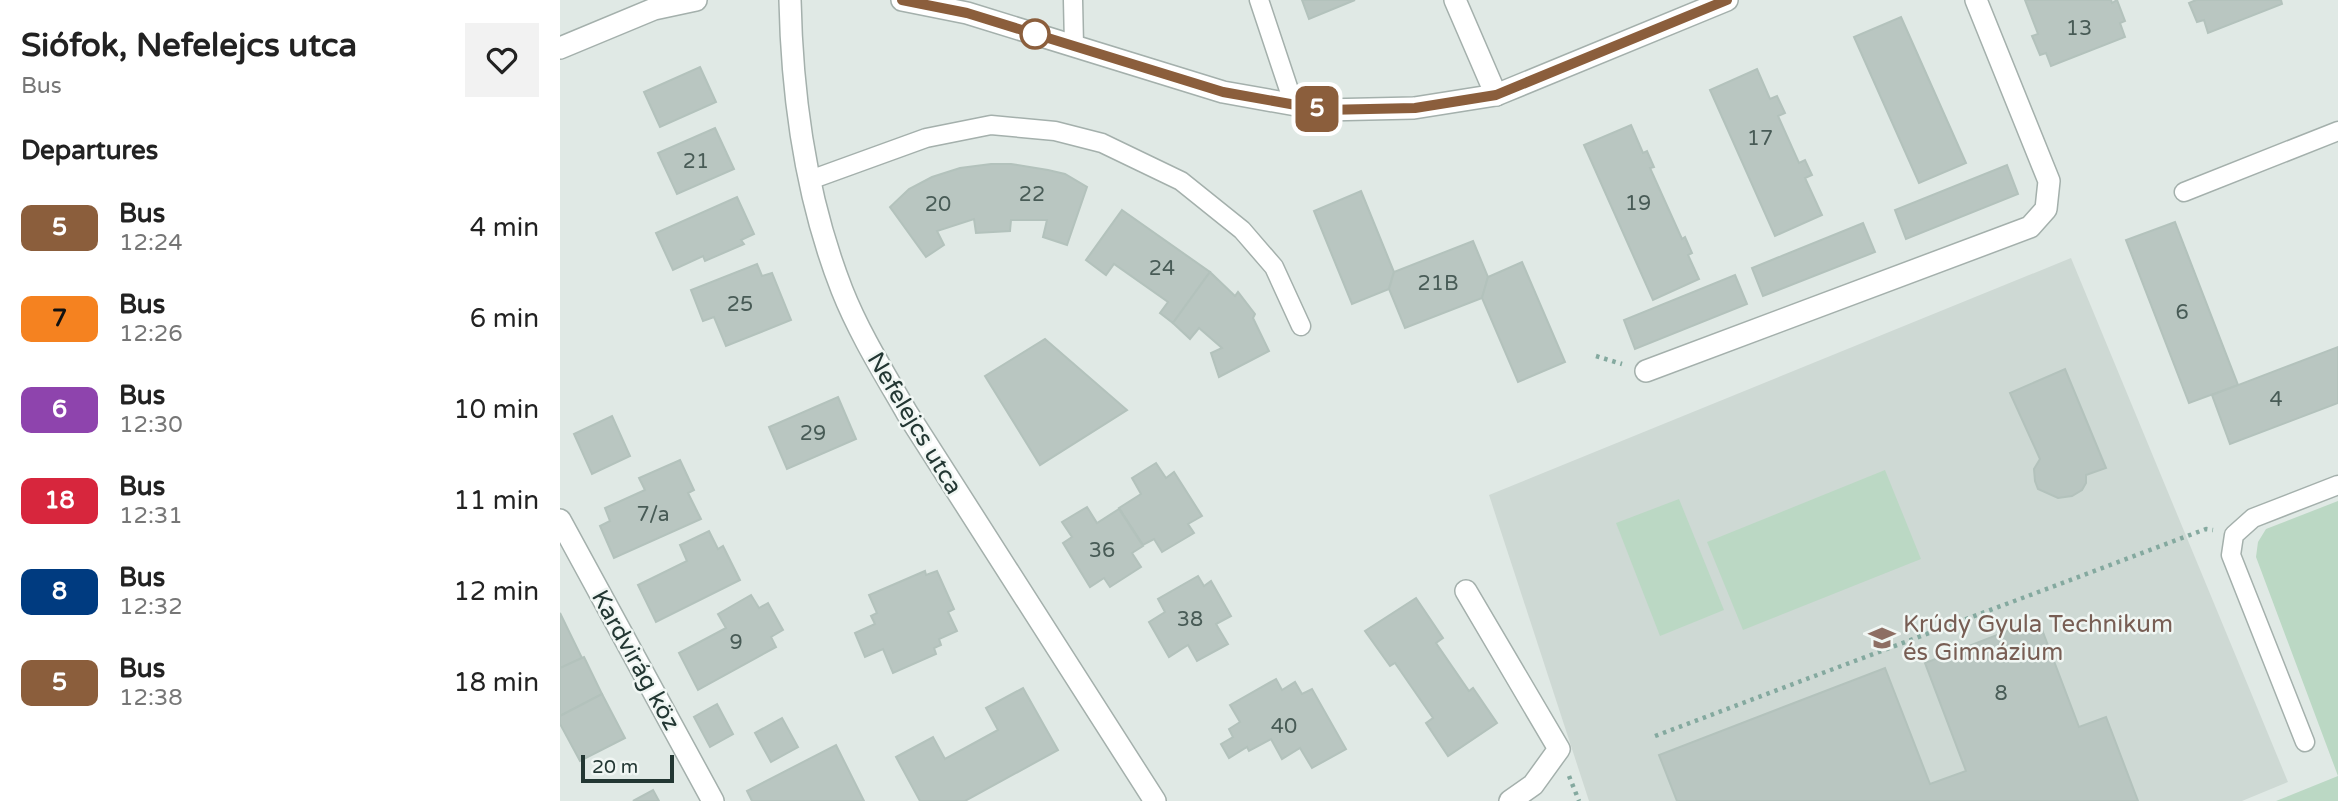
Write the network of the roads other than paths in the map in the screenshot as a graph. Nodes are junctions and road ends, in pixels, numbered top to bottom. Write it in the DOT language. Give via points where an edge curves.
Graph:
graph roads {
  1 [pos="696,0"];
  2 [pos="790,0"];
  3 [pos="902,0"];
  4 [pos="1073,0"];
  5 [pos="1259,0"];
  6 [pos="1455,0"];
  7 [pos="1727,0"];
  8 [pos="1976,0"];
  9 [pos="1074,45"];
  10 [pos="560,48"];
  11 [pos="1496,95"];
  12 [pos="1294,104"];
  13 [pos="2338,131"];
  14 [pos="810,180"];
  15 [pos="2184,192"];
  16 [pos="1301,326"];
  17 [pos="1646,371"];
  18 [pos="2338,485"];
  19 [pos="560,520"];
  20 [pos="1466,591"];
  21 [pos="2305,742"];
  22 [pos="713,801"];
  23 [pos="1155,801"];
  24 [pos="1510,801"];
  1 -- 10 [label="street" via="654,9"];
  2 -- 14 [label="street, Nefelejcs utca" via="797,111"];
  3 -- 9 [label="street" via="967,13"];
  4 -- 9 [label="lane"];
  5 -- 12 [label="lane"];
  6 -- 11 [label="street"];
  7 -- 11 [label="street"];
  8 -- 17 [label="street" via="2049,181 2046,209 2030,227"];
  9 -- 12 [label="street" via="1223,92"];
  11 -- 12 [label="street" via="1415,108 1324,110"];
  13 -- 15 [label="lane"];
  14 -- 16 [label="lane" via="926,138 991,125 1055,131 1102,143 1181,181 1242,230 1274,267"];
  14 -- 23 [label="street, Nefelejcs utca" via="843,292 869,347"];
  18 -- 21 [label="lane" via="2253,518 2234,535 2231,555"];
  19 -- 22 [label="street, Kardvirág köz"];
  20 -- 24 [label="street" via="1559,749 1533,785"];
}
